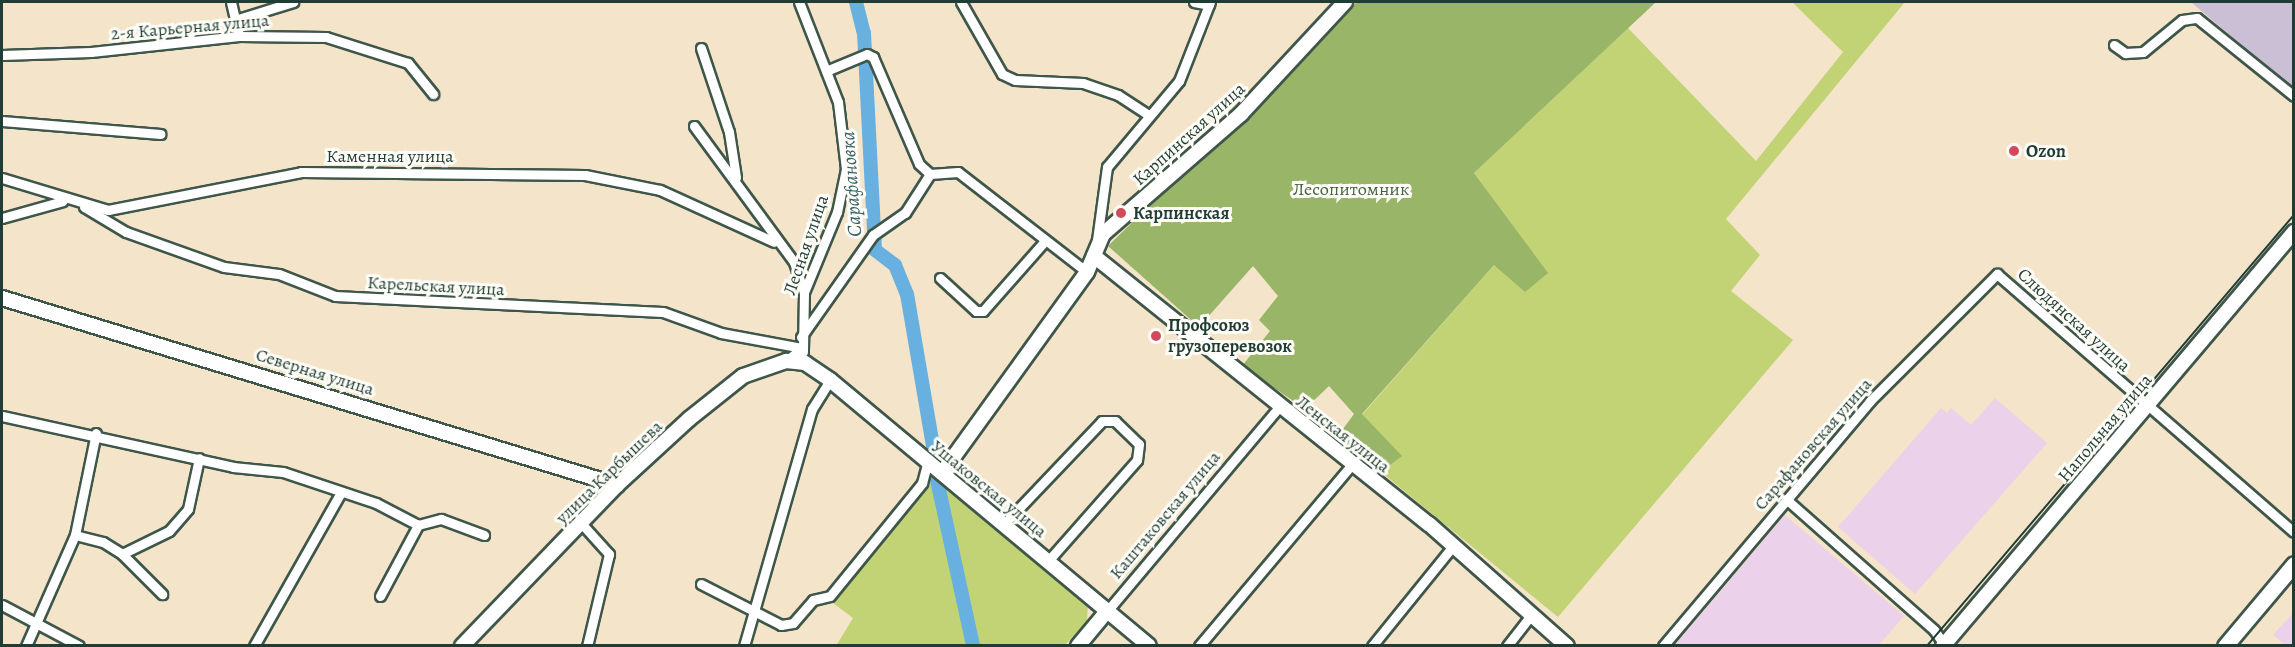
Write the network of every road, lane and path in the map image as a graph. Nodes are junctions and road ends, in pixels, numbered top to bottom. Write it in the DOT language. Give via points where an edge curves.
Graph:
graph roads {
  1 [pos="231,2"];
  2 [pos="293,2"];
  3 [pos="799,2"];
  4 [pos="961,2"];
  5 [pos="1194,2"];
  6 [pos="1345,2"];
  7 [pos="1210,3"];
  8 [pos="238,20"];
  9 [pos="239,36"];
  10 [pos="2114,45"];
  11 [pos="701,48"];
  12 [pos="2,55"];
  13 [pos="826,71"];
  14 [pos="433,94"];
  15 [pos="2294,96"];
  16 [pos="1149,115"];
  17 [pos="2,121"];
  18 [pos="694,126"];
  19 [pos="160,134"];
  20 [pos="930,174"];
  21 [pos="736,177"];
  22 [pos="2,178"];
  23 [pos="63,201"];
  24 [pos="82,205"];
  25 [pos="2,218"];
  26 [pos="2294,232"];
  27 [pos="1045,241"];
  28 [pos="774,242"];
  29 [pos="1095,249"];
  30 [pos="1086,272"];
  31 [pos="1997,274"];
  32 [pos="940,278"];
  33 [pos="804,292"];
  34 [pos="2,298"];
  35 [pos="801,337"];
  36 [pos="802,348"];
  37 [pos="786,361"];
  38 [pos="805,363"];
  39 [pos="830,380"];
  40 [pos="2147,406"];
  41 [pos="1279,407"];
  42 [pos="2,416"];
  43 [pos="96,433"];
  44 [pos="199,458"];
  45 [pos="928,461"];
  46 [pos="1353,463"];
  47 [pos="942,473"];
  48 [pos="617,485"];
  49 [pos="340,494"];
  50 [pos="1786,499"];
  51 [pos="580,523"];
  52 [pos="1004,524"];
  53 [pos="418,525"];
  54 [pos="2294,532"];
  55 [pos="75,535"];
  56 [pos="484,535"];
  57 [pos="1453,546"];
  58 [pos="122,554"];
  59 [pos="1048,561"];
  60 [pos="2294,564"];
  61 [pos="701,584"];
  62 [pos="162,594"];
  63 [pos="380,596"];
  64 [pos="2,605"];
  65 [pos="1108,610"];
  66 [pos="754,612"];
  67 [pos="1531,615"];
  68 [pos="39,624"];
  69 [pos="26,645"];
  70 [pos="79,645"];
  71 [pos="254,645"];
  72 [pos="462,645"];
  73 [pos="587,645"];
  74 [pos="744,645"];
  75 [pos="1078,645"];
  76 [pos="1149,645"];
  77 [pos="1198,645"];
  78 [pos="1372,645"];
  79 [pos="1507,645"];
  80 [pos="1567,645"];
  81 [pos="1663,645"];
  82 [pos="1944,645"];
  83 [pos="2224,645"];
  1 -- 8 [label="street"];
  2 -- 8 [label="street, 2-я Карьерная улица"];
  3 -- 13 [label="street, Лесная улица"];
  4 -- 16 [label="street" via="1002,74 1015,80 1083,83 1118,95"];
  5 -- 7 [label="street"];
  6 -- 29 [label="street, Карпинская улица" via="1241,114"];
  7 -- 16 [label="street" via="1179,81"];
  8 -- 9 [label="street"];
  9 -- 12 [label="street, 2-я Карьерная улица" via="91,52"];
  9 -- 14 [label="street, 2-я Карьерная улица" via="326,38 377,51 408,63"];
  10 -- 15 [label="street" via="2126,53 2143,52 2182,20 2198,18"];
  11 -- 21 [label="street" via="729,132"];
  13 -- 20 [label="street" via="865,55 878,62 919,164"];
  13 -- 33 [label="street, Лесная улица" via="838,102 846,169 837,212"];
  16 -- 29 [label="street" via="1107,167"];
  17 -- 19 [label="street"];
  18 -- 21 [label="street"];
  20 -- 27 [label="street" via="958,172"];
  20 -- 35 [label="street" via="904,213 873,235"];
  21 -- 28 [label="street"];
  22 -- 23 [label="street, Каменная улица"];
  23 -- 24 [label="street, Каменная улица"];
  23 -- 25 [label="street"];
  24 -- 28 [label="street, Каменная улица" via="108,210 301,172 532,172 660,190"];
  24 -- 36 [label="street, Карельская улица" via="126,232 224,267 279,274 335,296 663,312 721,333"];
  26 -- 40 [label="street, Напольная улица"];
  27 -- 30 [label="street"];
  27 -- 32 [label="street" via="983,311 976,311"];
  28 -- 33 [label="street" via="794,262"];
  29 -- 30 [label="street, Карпинская улица"];
  29 -- 41 [label="street, Ленская улица"];
  30 -- 47 [label="street, Карпинская улица"];
  31 -- 40 [label="street, Слюдянская улица"];
  31 -- 50 [label="street, Сарафановская улица" via="1870,401"];
  33 -- 35 [label="street, Лесная улица"];
  34 -- 48 [label="street, Северная улица"];
  35 -- 36 [label="street, Лесная улица"];
  36 -- 37 [label="street"];
  36 -- 38 [label="street, Лесная улица"];
  37 -- 38 [label="street, улица Карбышева"];
  37 -- 48 [label="street, улица Карбышева" via="743,376"];
  38 -- 39 [label="street, Ушаковская улица"];
  39 -- 45 [label="street, Ушаковская улица"];
  39 -- 66 [label="street" via="813,409"];
  40 -- 54 [label="street, Слюдянская улица"];
  40 -- 82 [label="street, Напольная улица"];
  41 -- 46 [label="street, Ленская улица"];
  41 -- 65 [label="street, Каштаковская улица"];
  42 -- 43 [label="street"];
  43 -- 44 [label="street"];
  43 -- 55 [label="street"];
  44 -- 49 [label="street" via="283,472"];
  44 -- 58 [label="street" via="188,509 169,531"];
  45 -- 47 [label="street, Ушаковская улица"];
  45 -- 66 [label="street" via="922,483 830,596 813,600 793,623 781,625"];
  46 -- 57 [label="street, Ленская улица"];
  46 -- 77 [label="street"];
  47 -- 52 [label="street, Ушаковская улица"];
  48 -- 51 [label="street, улица Карбышева"];
  49 -- 53 [label="street" via="376,503"];
  49 -- 71 [label="street"];
  50 -- 81 [label="street, Сарафановская улица"];
  50 -- 82 [label="street"];
  51 -- 72 [label="street, улица Карбышева"];
  51 -- 73 [label="street" via="609,554"];
  52 -- 59 [label="street, Ушаковская улица"];
  52 -- 59 [label="street" via="1102,421 1115,421 1139,444 1137,460"];
  53 -- 56 [label="street" via="441,519"];
  53 -- 63 [label="street"];
  55 -- 58 [label="street" via="103,542"];
  55 -- 68 [label="street"];
  57 -- 67 [label="street, Ленская улица"];
  57 -- 78 [label="street"];
  58 -- 62 [label="street"];
  59 -- 65 [label="street, Ушаковская улица"];
  60 -- 83 [label="main road"];
  61 -- 66 [label="street"];
  64 -- 68 [label="street"];
  65 -- 75 [label="street, Каштаковская улица"];
  65 -- 76 [label="street, Ушаковская улица"];
  66 -- 74 [label="street"];
  67 -- 79 [label="street"];
  67 -- 80 [label="street, Ленская улица"];
  68 -- 69 [label="street"];
  68 -- 70 [label="street"];
}
